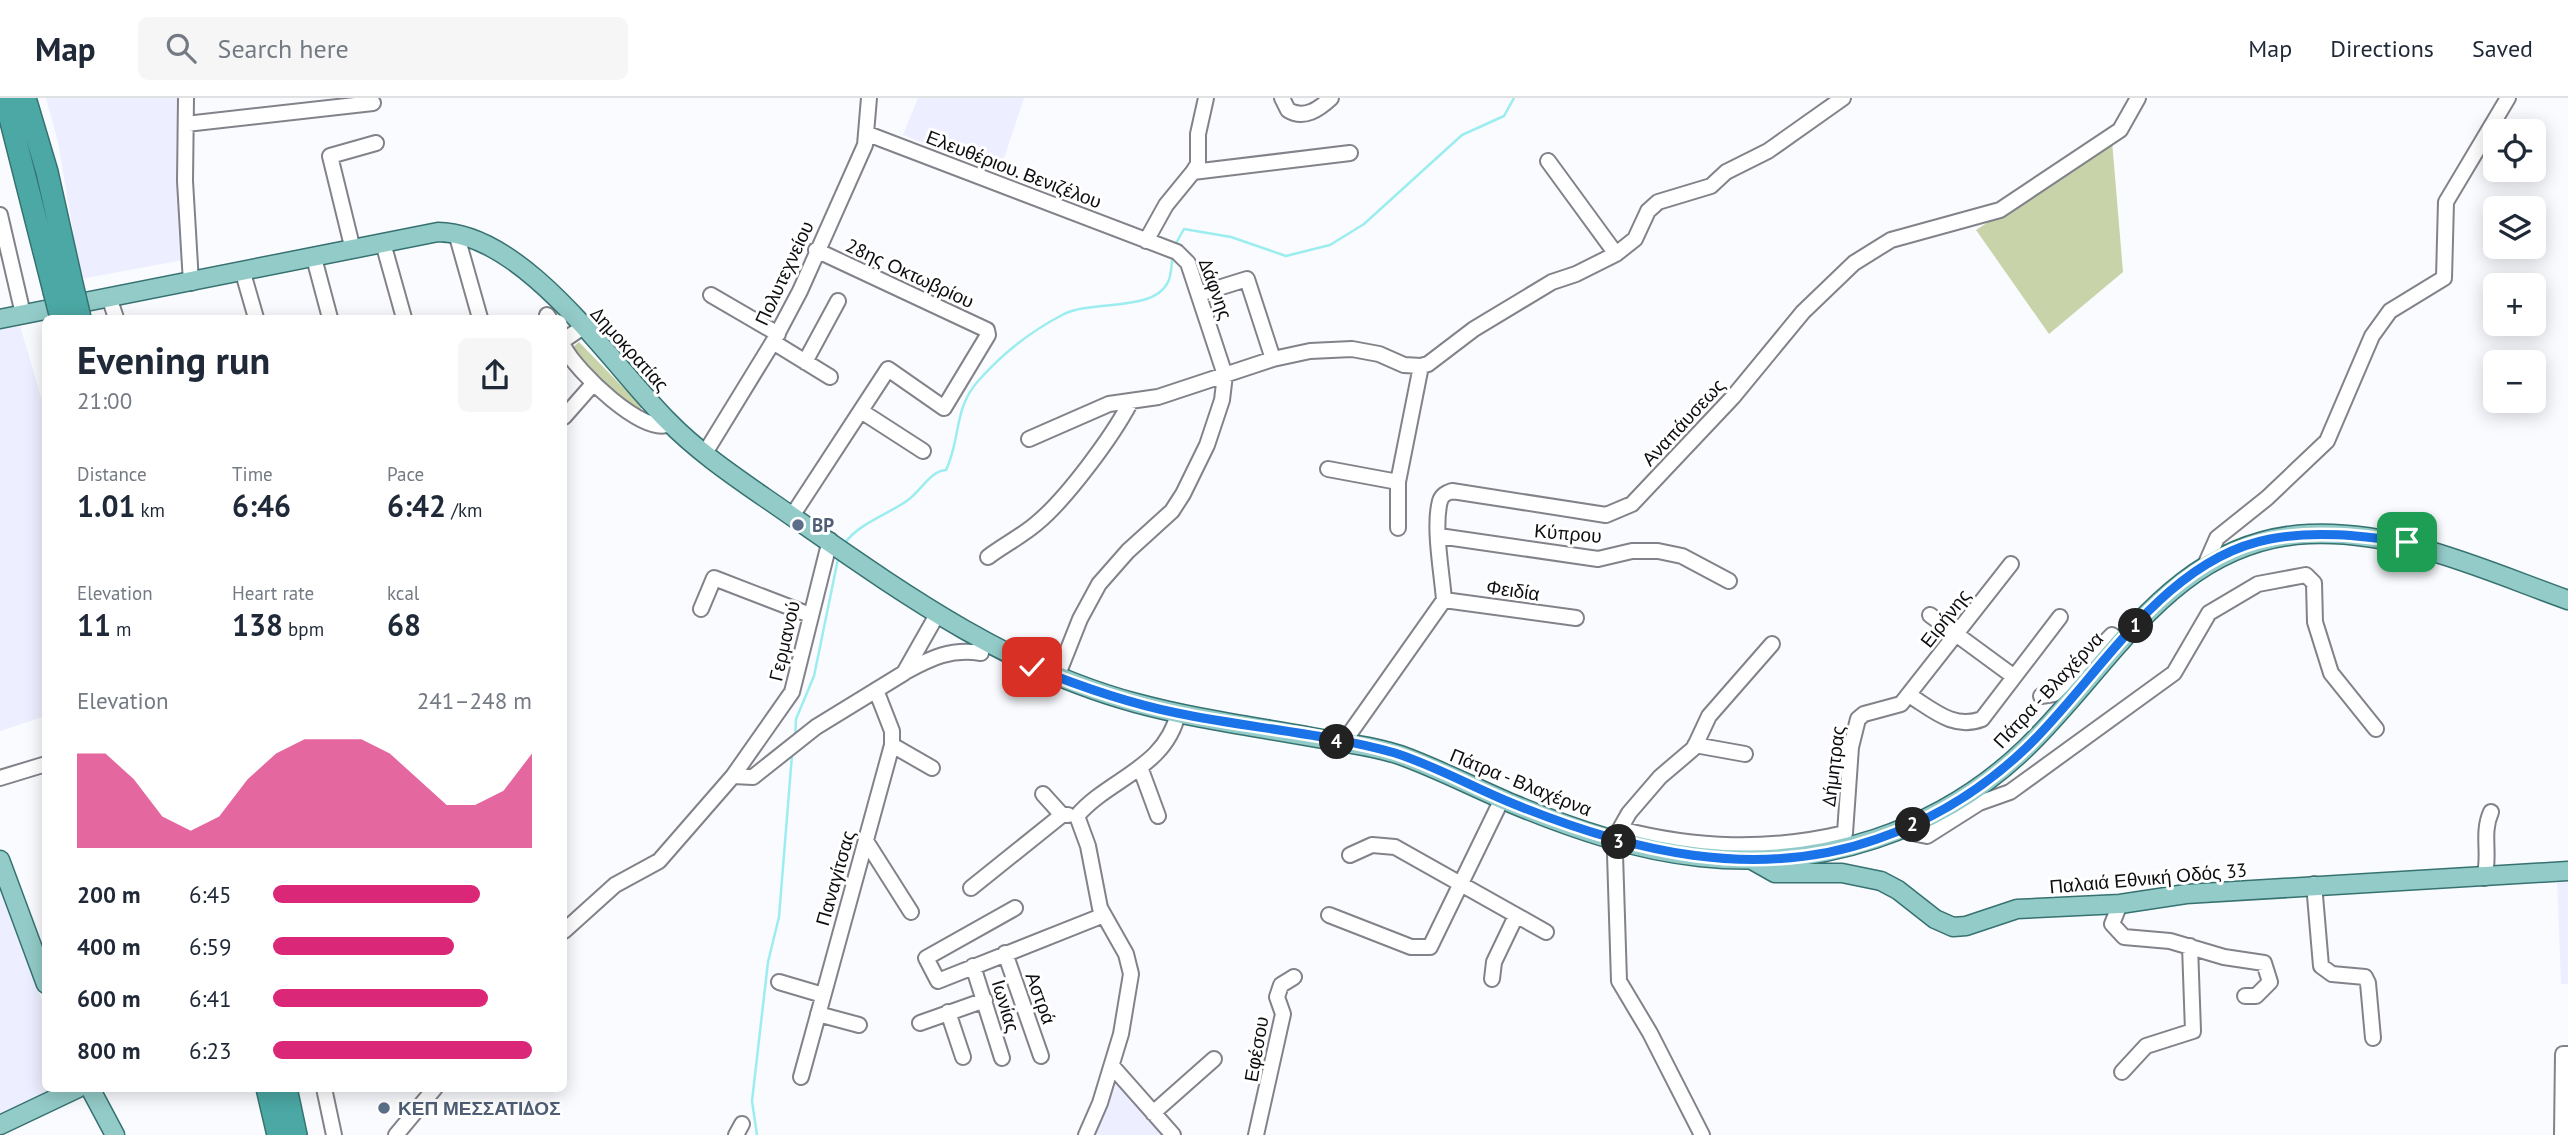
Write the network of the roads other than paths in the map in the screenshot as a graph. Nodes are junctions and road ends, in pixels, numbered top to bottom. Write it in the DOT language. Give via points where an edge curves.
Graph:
graph roads {
  1 [pos="5,98"];
  2 [pos="25,98"];
  3 [pos="186,98"];
  4 [pos="869,98"];
  5 [pos="1206,98"];
  6 [pos="1282,98"];
  7 [pos="1331,98"];
  8 [pos="1843,98"];
  9 [pos="2138,98"];
  10 [pos="2508,98"];
  11 [pos="373,103"];
  12 [pos="186,124"];
  13 [pos="868,134"];
  14 [pos="376,143"];
  15 [pos="1350,153"];
  16 [pos="1548,161"];
  17 [pos="1193,172"];
  18 [pos="0,215"];
  19 [pos="456,233"];
  20 [pos="1146,241"];
  21 [pos="383,243"];
  22 [pos="353,250"];
  23 [pos="816,250"];
  24 [pos="1616,254"];
  25 [pos="314,258"];
  26 [pos="243,273"];
  27 [pos="191,283"];
  28 [pos="63,287"];
  29 [pos="1199,294"];
  30 [pos="711,295"];
  31 [pos="109,297"];
  32 [pos="838,301"];
  33 [pos="23,314"];
  34 [pos="61,315"];
  35 [pos="79,315"];
  36 [pos="115,315"];
  37 [pos="255,315"];
  38 [pos="329,315"];
  39 [pos="403,315"];
  40 [pos="479,315"];
  41 [pos="0,319"];
  42 [pos="583,327"];
  43 [pos="567,338"];
  44 [pos="775,338"];
  45 [pos="567,351"];
  46 [pos="1273,359"];
  47 [pos="805,362"];
  48 [pos="1421,366"];
  49 [pos="1225,374"];
  50 [pos="830,377"];
  51 [pos="593,384"];
  52 [pos="1130,403"];
  53 [pos="861,411"];
  54 [pos="567,414"];
  55 [pos="670,424"];
  56 [pos="1029,439"];
  57 [pos="923,451"];
  58 [pos="705,453"];
  59 [pos="1328,470"];
  60 [pos="1398,482"];
  61 [pos="792,516"];
  62 [pos="1398,528"];
  63 [pos="1439,536"];
  64 [pos="838,546"];
  65 [pos="988,557"];
  66 [pos="2206,563"];
  67 [pos="2011,565"];
  68 [pos="1729,581"];
  69 [pos="1444,600"];
  70 [pos="2568,600"];
  71 [pos="701,609"];
  72 [pos="938,613"];
  73 [pos="810,614"];
  74 [pos="1930,615"];
  75 [pos="1576,618"];
  76 [pos="2060,618"];
  77 [pos="1958,635"];
  78 [pos="2122,643"];
  79 [pos="1772,645"];
  80 [pos="981,653"];
  81 [pos="904,673"];
  82 [pos="2013,676"];
  83 [pos="1057,677"];
  84 [pos="876,690"];
  85 [pos="1909,695"];
  86 [pos="2041,696"];
  87 [pos="1178,713"];
  88 [pos="2376,729"];
  89 [pos="1343,743"];
  90 [pos="892,745"];
  91 [pos="1695,745"];
  92 [pos="1745,754"];
  93 [pos="42,765"];
  94 [pos="1140,767"];
  95 [pos="932,768"];
  96 [pos="733,776"];
  97 [pos="0,778"];
  98 [pos="1043,794"];
  99 [pos="1502,799"];
  100 [pos="2491,812"];
  101 [pos="1069,815"];
  102 [pos="1158,816"];
  103 [pos="1911,826"];
  104 [pos="1618,835"];
  105 [pos="866,841"];
  106 [pos="1350,855"];
  107 [pos="0,860"];
  108 [pos="1752,860"];
  109 [pos="2568,871"];
  110 [pos="2484,878"];
  111 [pos="1461,884"];
  112 [pos="2314,884"];
  113 [pos="971,888"];
  114 [pos="2120,904"];
  115 [pos="1015,908"];
  116 [pos="911,912"];
  117 [pos="1104,915"];
  118 [pos="1329,915"];
  119 [pos="1516,916"];
  120 [pos="567,928"];
  121 [pos="1546,932"];
  122 [pos="2190,946"];
  123 [pos="1005,953"];
  124 [pos="974,966"];
  125 [pos="42,973"];
  126 [pos="1294,977"];
  127 [pos="1492,979"];
  128 [pos="779,982"];
  129 [pos="823,995"];
  130 [pos="2245,996"];
  131 [pos="985,1000"];
  132 [pos="948,1012"];
  133 [pos="818,1014"];
  134 [pos="920,1023"];
  135 [pos="859,1026"];
  136 [pos="2372,1038"];
  137 [pos="2568,1054"];
  138 [pos="1041,1056"];
  139 [pos="963,1057"];
  140 [pos="1002,1058"];
  141 [pos="1214,1059"];
  142 [pos="1112,1066"];
  143 [pos="2122,1072"];
  144 [pos="801,1077"];
  145 [pos="70,1092"];
  146 [pos="92,1092"];
  147 [pos="268,1092"];
  148 [pos="285,1092"];
  149 [pos="325,1092"];
  150 [pos="432,1092"];
  151 [pos="1153,1113"];
  152 [pos="280,1123"];
  153 [pos="0,1125"];
  154 [pos="115,1135"];
  155 [pos="296,1135"];
  156 [pos="334,1135"];
  157 [pos="396,1135"];
  158 [pos="1086,1135"];
  159 [pos="1173,1135"];
  160 [pos="1256,1135"];
  161 [pos="1702,1135"];
  162 [pos="2562,1135"];
  1 -- 28 [label="highway"];
  2 -- 28 [label="highway" via="47,172"];
  3 -- 12 [label="street"];
  4 -- 13 [label="street, Πολυτεχνείου"];
  5 -- 17 [label="street" via="1198,134 1198,164"];
  6 -- 7 [label="street" via="1294,114 1316,111"];
  8 -- 24 [label="street" via="1711,186 1658,202 1648,211 1635,239"];
  9 -- 63 [label="street, Αναπάυσεως" via="2120,131 2000,210 1891,240 1854,263 1803,312 1733,397 1632,505 1606,515 1452,491 1440,501"];
  10 -- 66 [label="street" via="2446,202 2444,278 2390,312 2372,336 2327,441 2217,538"];
  11 -- 12 [label="street"];
  12 -- 27 [label="street"];
  13 -- 20 [label="street, Ελευθέριου. Βενιζέλου"];
  13 -- 23 [label="street, Πολυτεχνείου"];
  14 -- 22 [label="street" via="330,156"];
  15 -- 17 [label="street"];
  16 -- 24 [label="street"];
  17 -- 20 [label="street" via="1166,205"];
  18 -- 33 [label="street"];
  19 -- 21 [label="main road, Δημοκρατίας"];
  19 -- 40 [label="street"];
  19 -- 42 [label="main road, Δημοκρατίας" via="481,240 513,259"];
  20 -- 29 [label="street, Δάφνης" via="1171,250 1188,263"];
  21 -- 22 [label="main road, Δημοκρατίας"];
  21 -- 39 [label="street"];
  22 -- 25 [label="main road, Δημοκρατίας"];
  23 -- 44 [label="street, Πολυτεχνείου"];
  23 -- 53 [label="street, 28ης Οκτωβρίου" via="987,330 987,340 944,408 888,369"];
  24 -- 48 [label="street" via="1552,282"];
  25 -- 26 [label="main road, Δημοκρατίας"];
  25 -- 38 [label="street"];
  26 -- 27 [label="main road, Δημοκρατίας"];
  26 -- 37 [label="street"];
  27 -- 31 [label="main road, Δημοκρατίας"];
  28 -- 34 [label="highway, bridge"];
  28 -- 35 [label="highway, bridge"];
  29 -- 46 [label="street" via="1247,279"];
  29 -- 49 [label="street, Δάφνης"];
  30 -- 44 [label="street"];
  31 -- 33 [label="main road, Δημοκρατίας"];
  31 -- 36 [label="street"];
  32 -- 47 [label="street"];
  33 -- 41 [label="main road, Δημοκρατίας"];
  42 -- 43 [label="street"];
  42 -- 55 [label="main road, Δημοκρατίας"];
  44 -- 47 [label="street"];
  44 -- 58 [label="street, Πολυτεχνείου"];
  45 -- 51 [label="street"];
  46 -- 48 [label="street" via="1352,349"];
  46 -- 49 [label="street"];
  47 -- 50 [label="street"];
  48 -- 60 [label="street"];
  49 -- 52 [label="street"];
  49 -- 83 [label="street" via="1213,430 1183,494 1172,511 1099,583"];
  51 -- 54 [label="street"];
  51 -- 55 [label="street" via="654,426"];
  52 -- 56 [label="street" via="1105,405"];
  52 -- 65 [label="street" via="1057,504"];
  53 -- 57 [label="street"];
  53 -- 61 [label="street"];
  55 -- 58 [label="main road, Δημοκρατίας"];
  58 -- 61 [label="main road, Δημοκρατίας"];
  59 -- 60 [label="street"];
  60 -- 62 [label="street"];
  61 -- 64 [label="main road, Δημοκρατίας"];
  63 -- 68 [label="street, Κύπρου" via="1598,559 1658,551 1682,556"];
  63 -- 69 [label="street, Αναπάυσεως"];
  64 -- 72 [label="main road, Δημοκρατίας"];
  64 -- 73 [label="street, Γερμανού"];
  66 -- 70 [label="main road, Πάτρα - Βλαχέρνα" via="2267,539 2309,534 2358,536 2407,542"];
  66 -- 78 [label="main road, Πάτρα - Βλαχέρνα" via="2164,597"];
  67 -- 77 [label="street, Ειρήνης"];
  69 -- 75 [label="street, Φειδία"];
  69 -- 89 [label="street"];
  71 -- 73 [label="street" via="713,578"];
  72 -- 81 [label="street"];
  72 -- 83 [label="main road, Δημοκρατίας" via="1014,659"];
  73 -- 96 [label="street, Γερμανού" via="789,698"];
  74 -- 77 [label="street"];
  76 -- 82 [label="street"];
  77 -- 82 [label="street"];
  77 -- 85 [label="street, Ειρήνης"];
  78 -- 86 [label="street" via="2112,635 2054,694"];
  78 -- 103 [label="main road, Πάτρα - Βλαχέρνα" via="2004,768 1963,798"];
  79 -- 91 [label="street" via="1709,716"];
  80 -- 81 [label="street" via="964,650 934,656"];
  81 -- 84 [label="street"];
  82 -- 85 [label="street" via="1982,719 1970,724 1956,723"];
  83 -- 87 [label="main road, Δημοκρατίας"];
  84 -- 90 [label="street, Παναγίτσας" via="892,731"];
  84 -- 96 [label="street" via="794,743 753,777"];
  85 -- 104 [label="street, Δήμητρας" via="1892,709 1858,719 1851,747 1845,833 1801,843 1725,848"];
  87 -- 89 [label="main road, Πάτρα - Βλαχέρνα"];
  87 -- 94 [label="street" via="1172,737"];
  88 -- 103 [label="street" via="2331,673 2315,622 2314,583 2306,575 2259,584 2209,613 2174,673 2010,792 1979,803 1927,836 1917,834"];
  89 -- 99 [label="main road, Πάτρα - Βλαχέρνα" via="1397,754"];
  90 -- 95 [label="street"];
  90 -- 105 [label="street, Παναγίτσας"];
  91 -- 92 [label="street"];
  91 -- 104 [label="street" via="1650,788"];
  93 -- 97 [label="street"];
  94 -- 101 [label="street"];
  94 -- 102 [label="street"];
  96 -- 120 [label="street, Γερμανού" via="659,861 615,885"];
  98 -- 101 [label="street"];
  99 -- 104 [label="main road, Πάτρα - Βλαχέρνα"];
  99 -- 111 [label="street"];
  100 -- 110 [label="street" via="2485,829"];
  101 -- 113 [label="street"];
  101 -- 117 [label="street" via="1088,846"];
  103 -- 108 [label="main road, Πάτρα - Βλαχέρνα" via="1839,849"];
  104 -- 108 [label="main road, Πάτρα - Βλαχέρνα" via="1675,854"];
  104 -- 161 [label="street" via="1614,905 1619,981"];
  105 -- 116 [label="street"];
  105 -- 129 [label="street, Παναγίτσας"];
  106 -- 111 [label="street" via="1372,845 1395,847"];
  107 -- 125 [label="main road"];
  108 -- 114 [label="main road, Παλαιά Εθνική Οδός 33" via="1775,873 1842,873 1881,881 1953,927 2017,909"];
  109 -- 110 [label="main road, Παλαιά Εθνική Οδός 33"];
  110 -- 112 [label="main road, Παλαιά Εθνική Οδός 33"];
  111 -- 118 [label="street" via="1434,943 1425,948 1411,947"];
  111 -- 119 [label="street"];
  112 -- 114 [label="main road, Παλαιά Εθνική Οδός 33"];
  112 -- 136 [label="street" via="2321,966 2332,974 2365,977"];
  114 -- 122 [label="street" via="2112,924 2118,934"];
  115 -- 124 [label="street" via="926,958 938,981"];
  117 -- 123 [label="street"];
  117 -- 142 [label="street" via="1126,954 1131,974"];
  119 -- 121 [label="street"];
  119 -- 127 [label="street" via="1494,962"];
  122 -- 130 [label="street" via="2263,963 2270,982 2256,996"];
  122 -- 143 [label="street" via="2193,1031 2146,1046"];
  123 -- 124 [label="street"];
  123 -- 138 [label="street, Αστρά"];
  124 -- 131 [label="street, Ιωνίας"];
  126 -- 160 [label="street, Εφέσου" via="1282,985 1277,998 1283,1014"];
  128 -- 129 [label="street"];
  129 -- 133 [label="street, Παναγίτσας"];
  131 -- 132 [label="street"];
  131 -- 140 [label="street, Ιωνίας"];
  132 -- 134 [label="street"];
  132 -- 139 [label="street"];
  133 -- 135 [label="street"];
  133 -- 144 [label="street, Παναγίτσας"];
  137 -- 162 [label="street" via="2563,1054"];
  141 -- 151 [label="street"];
  142 -- 151 [label="street"];
  142 -- 158 [label="street"];
  145 -- 153 [label="main road"];
  146 -- 154 [label="main road"];
  147 -- 152 [label="highway"];
  148 -- 152 [label="highway"];
  149 -- 156 [label="street"];
  150 -- 157 [label="street"];
  151 -- 159 [label="street"];
  152 -- 155 [label="highway"];
}
